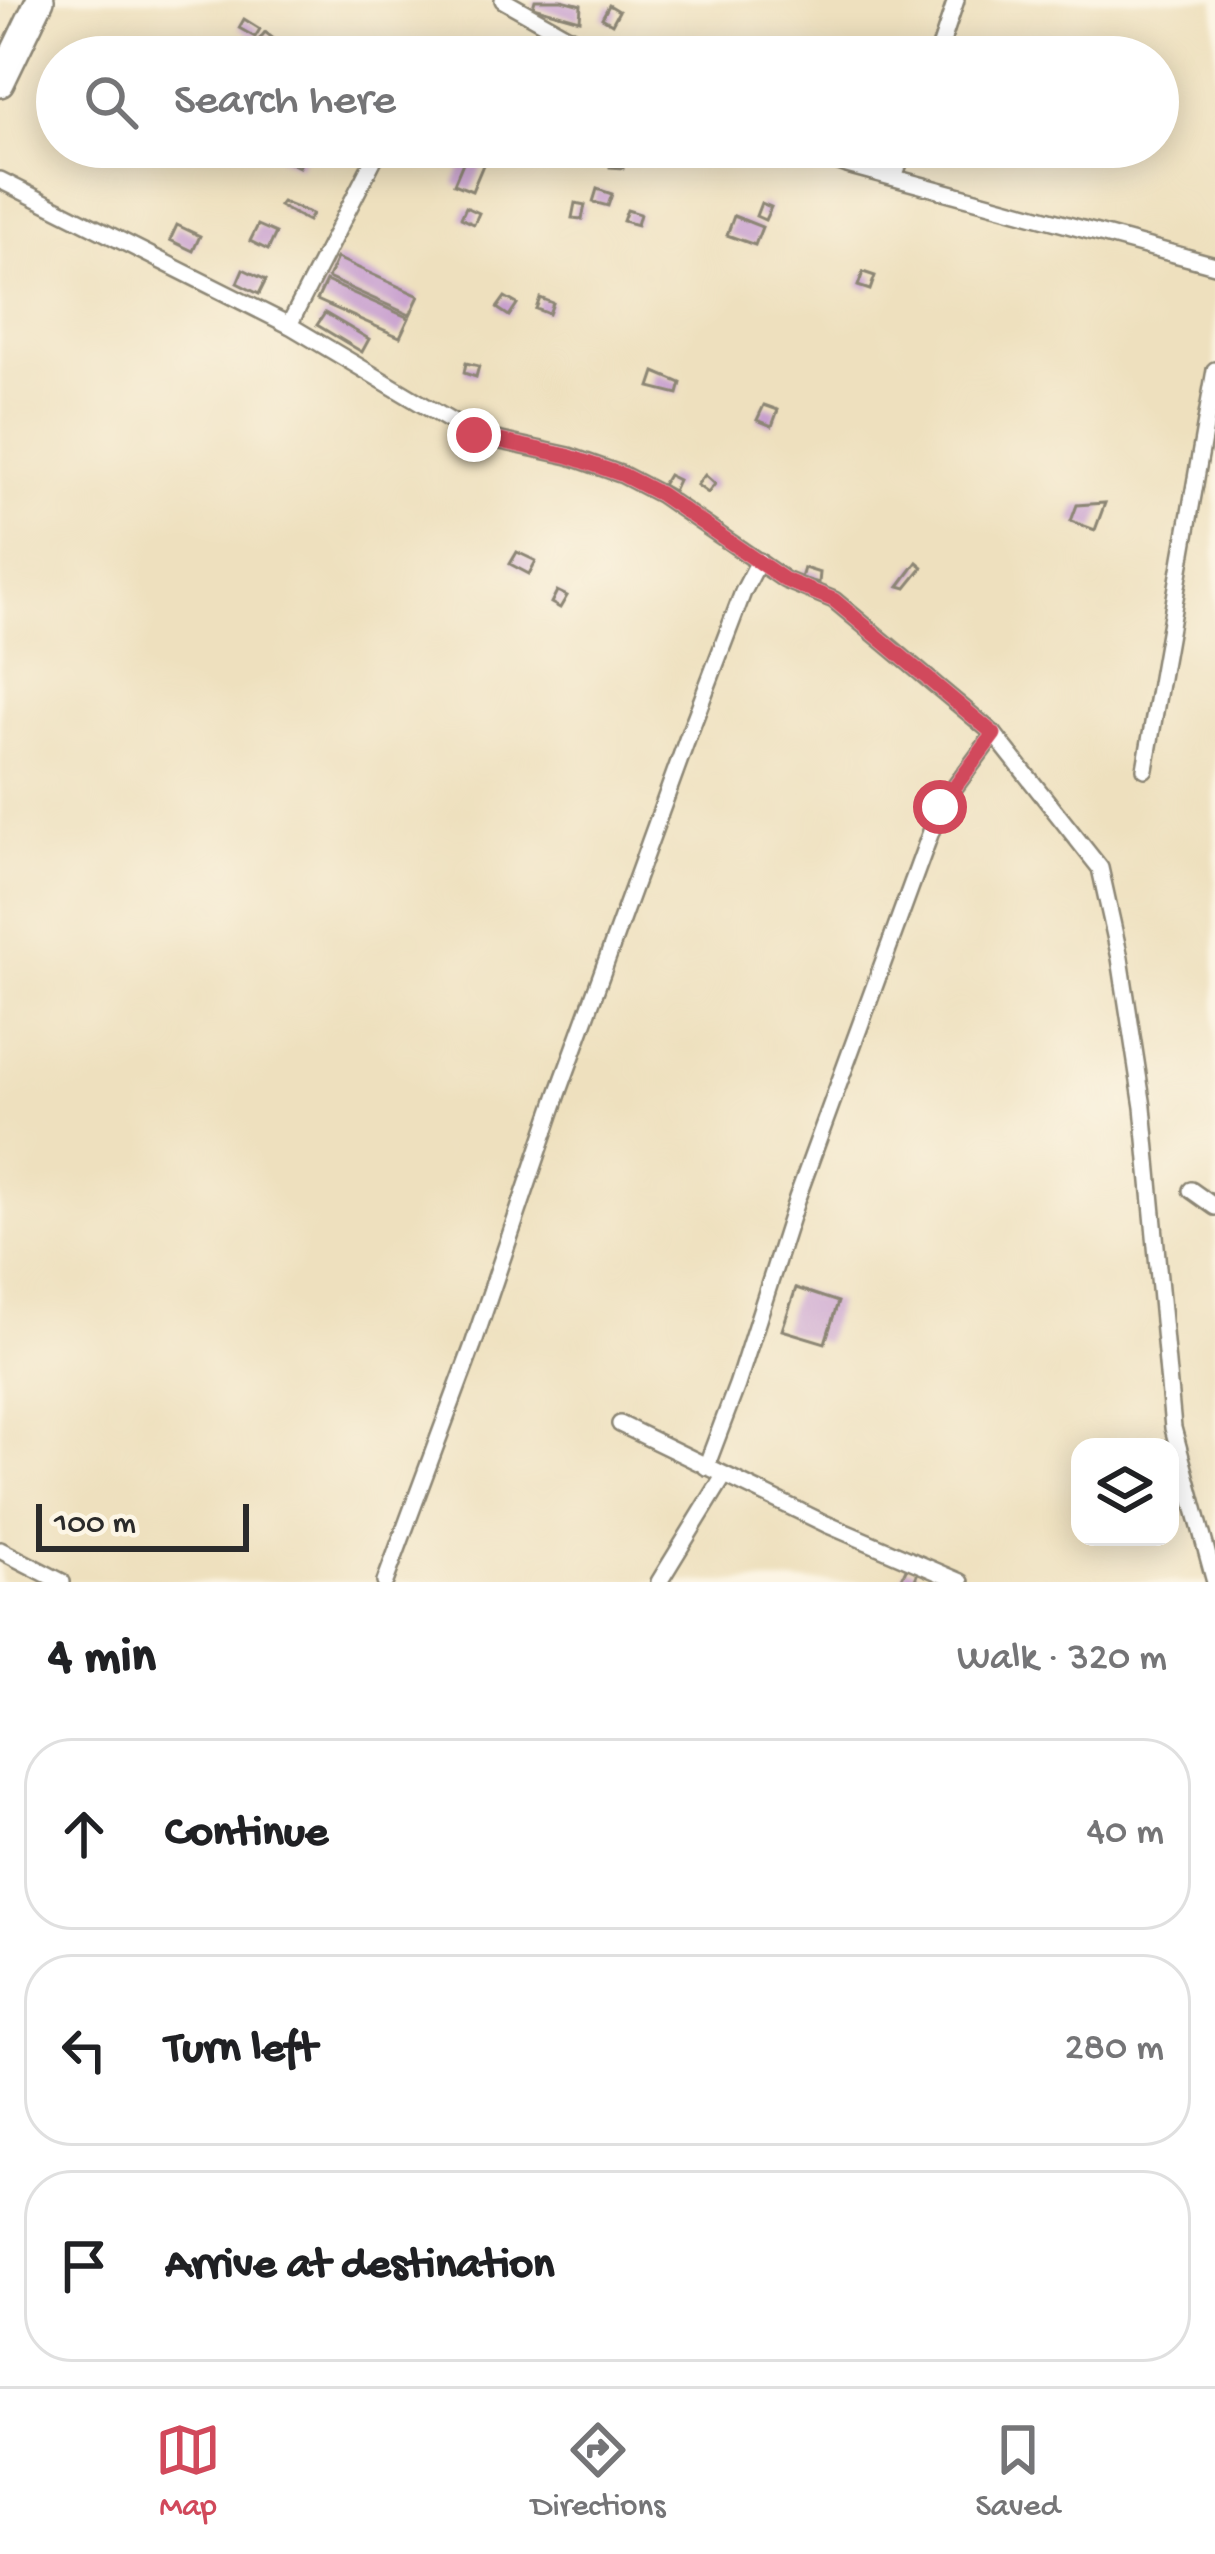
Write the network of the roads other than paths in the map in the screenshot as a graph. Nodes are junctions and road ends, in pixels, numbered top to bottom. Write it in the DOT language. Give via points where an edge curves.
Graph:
graph roads {
  1 [pos="40,0"];
  2 [pos="502,0"];
  3 [pos="956,0"];
  4 [pos="566,36"];
  5 [pos="944,36"];
  6 [pos="0,83"];
  7 [pos="369,168"];
  8 [pos="866,168"];
  9 [pos="897,168"];
  10 [pos="894,177"];
  11 [pos="0,180"];
  12 [pos="1215,265"];
  13 [pos="289,325"];
  14 [pos="1215,370"];
  15 [pos="759,561"];
  16 [pos="994,734"];
  17 [pos="1145,770"];
  18 [pos="1191,1190"];
  19 [pos="1215,1207"];
  20 [pos="620,1424"];
  21 [pos="706,1467"];
  22 [pos="724,1476"];
  23 [pos="0,1550"];
  24 [pos="62,1582"];
  25 [pos="385,1582"];
  26 [pos="659,1582"];
  27 [pos="962,1582"];
  28 [pos="1215,1582"];
  1 -- 6 [label="highway"];
  2 -- 4 [label="street"];
  3 -- 5 [label="street"];
  7 -- 13 [label="street"];
  8 -- 10 [label="street"];
  9 -- 10 [label="street"];
  10 -- 12 [label="street"];
  11 -- 13 [label="street"];
  13 -- 15 [label="street" via="474,435 623,475"];
  14 -- 17 [label="street"];
  15 -- 16 [label="street" via="834,600"];
  15 -- 25 [label="street" via="673,778"];
  16 -- 21 [label="street" via="940,807"];
  16 -- 28 [label="street" via="1100,868 1143,1107 1173,1428"];
  18 -- 19 [label="street"];
  20 -- 21 [label="street"];
  21 -- 22 [label="street"];
  22 -- 26 [label="street"];
  22 -- 27 [label="street"];
  23 -- 24 [label="street"];
}
